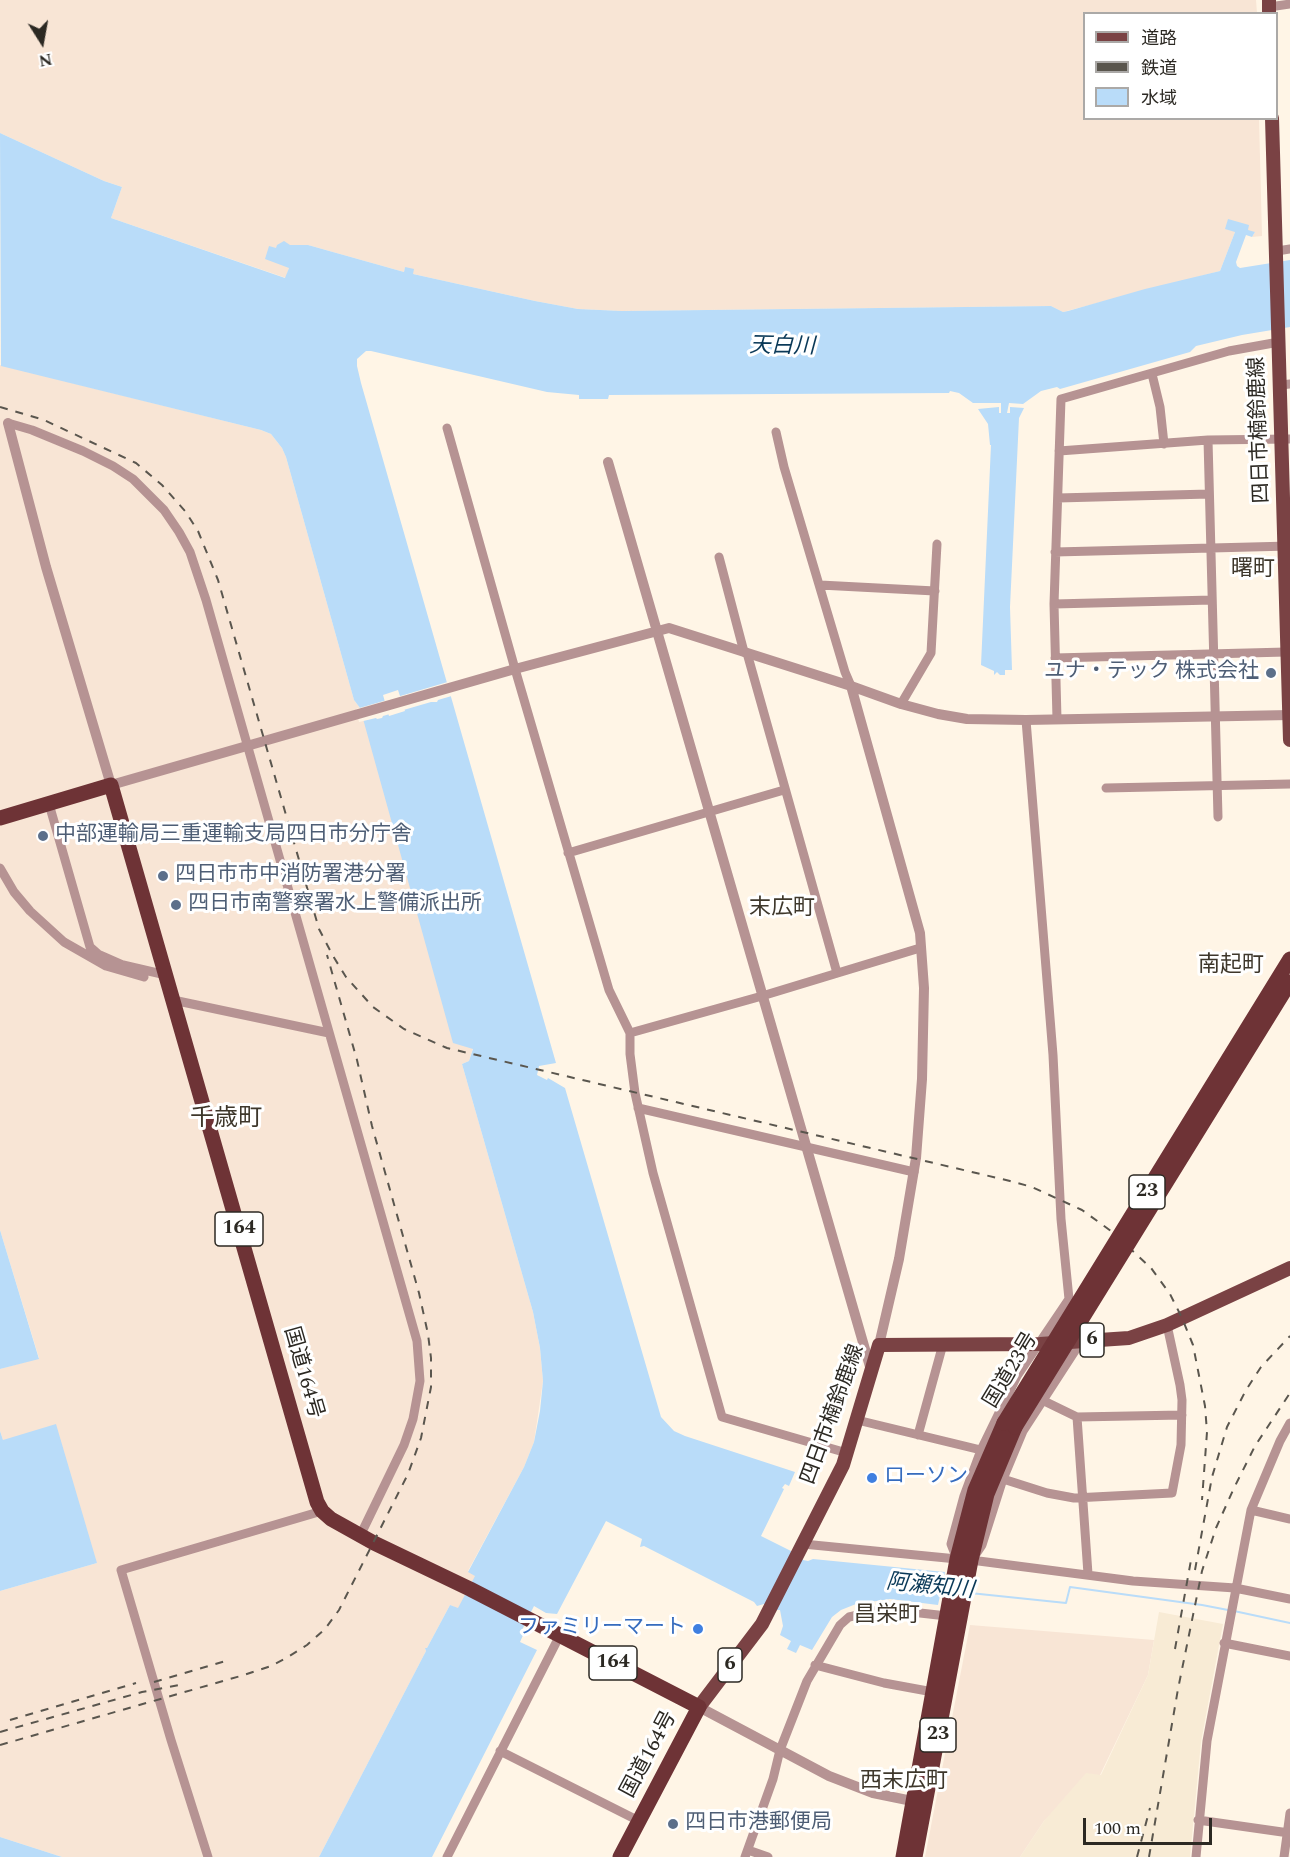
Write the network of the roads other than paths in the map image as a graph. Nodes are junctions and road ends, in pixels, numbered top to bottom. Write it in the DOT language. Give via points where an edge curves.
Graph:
graph roads {
  1 [pos="1290,4"];
  2 [pos="1269,7"];
  3 [pos="1272,120"];
  4 [pos="1281,253"];
  5 [pos="1282,337"];
  6 [pos="1152,374"];
  7 [pos="1285,384"];
  8 [pos="8,423"];
  9 [pos="447,428"];
  10 [pos="776,432"];
  11 [pos="1286,439"];
  12 [pos="1208,440"];
  13 [pos="1164,444"];
  14 [pos="1059,451"];
  15 [pos="608,462"];
  16 [pos="1209,494"];
  17 [pos="1058,498"];
  18 [pos="937,544"];
  19 [pos="1287,546"];
  20 [pos="1211,548"];
  21 [pos="1055,552"];
  22 [pos="718,557"];
  23 [pos="820,585"];
  24 [pos="935,591"];
  25 [pos="1212,600"];
  26 [pos="1054,604"];
  27 [pos="656,630"];
  28 [pos="1288,645"];
  29 [pos="745,652"];
  30 [pos="1213,654"];
  31 [pos="1055,658"];
  32 [pos="515,669"];
  33 [pos="851,686"];
  34 [pos="901,704"];
  35 [pos="1290,715"];
  36 [pos="1216,716"];
  37 [pos="1057,719"];
  38 [pos="1026,720"];
  39 [pos="1290,740"];
  40 [pos="247,747"];
  41 [pos="1290,784"];
  42 [pos="111,785"];
  43 [pos="1217,786"];
  44 [pos="1106,788"];
  45 [pos="784,790"];
  46 [pos="49,804"];
  47 [pos="709,811"];
  48 [pos="1218,817"];
  49 [pos="0,818"];
  50 [pos="568,853"];
  51 [pos="0,868"];
  52 [pos="920,948"];
  53 [pos="1290,960"];
  54 [pos="837,973"];
  55 [pos="167,978"];
  56 [pos="1290,982"];
  57 [pos="762,996"];
  58 [pos="173,1000"];
  59 [pos="630,1033"];
  60 [pos="329,1034"];
  61 [pos="638,1108"];
  62 [pos="807,1149"];
  63 [pos="914,1172"];
  64 [pos="1290,1268"];
  65 [pos="1167,1325"];
  66 [pos="1082,1340"];
  67 [pos="943,1344"];
  68 [pos="1040,1344"];
  69 [pos="879,1345"];
  70 [pos="871,1370"];
  71 [pos="1042,1400"];
  72 [pos="1182,1415"];
  73 [pos="1077,1417"];
  74 [pos="857,1420"];
  75 [pos="1290,1423"];
  76 [pos="1010,1425"];
  77 [pos="918,1435"];
  78 [pos="981,1450"];
  79 [pos="847,1454"];
  80 [pos="1003,1479"];
  81 [pos="1083,1497"];
  82 [pos="1251,1510"];
  83 [pos="322,1511"];
  84 [pos="1290,1519"];
  85 [pos="360,1536"];
  86 [pos="802,1547"];
  87 [pos="961,1561"];
  88 [pos="1088,1574"];
  89 [pos="1235,1588"];
  90 [pos="1290,1599"];
  91 [pos="954,1614"];
  92 [pos="560,1635"];
  93 [pos="1225,1640"];
  94 [pos="1290,1656"];
  95 [pos="815,1665"];
  96 [pos="933,1692"];
  97 [pos="699,1707"];
  98 [pos="777,1748"];
  99 [pos="500,1751"];
  100 [pos="919,1802"];
  101 [pos="1290,1813"];
  102 [pos="1198,1820"];
  103 [pos="639,1821"];
  104 [pos="1289,1831"];
  105 [pos="746,1854"];
  106 [pos="207,1857"];
  107 [pos="447,1857"];
  108 [pos="620,1857"];
  109 [pos="768,1857"];
  110 [pos="903,1857"];
  111 [pos="915,1857"];
  112 [pos="1196,1857"];
  113 [pos="1284,1857"];
  1 -- 2 [label="street"];
  3 -- 4 [label="main road, 四日市楠鈴鹿線"];
  4 -- 5 [label="main road, 四日市楠鈴鹿線"];
  5 -- 6 [label="street"];
  5 -- 7 [label="main road, 四日市楠鈴鹿線"];
  6 -- 13 [label="street"];
  6 -- 14 [label="street" via="1061,399"];
  7 -- 11 [label="main road, 四日市楠鈴鹿線"];
  8 -- 40 [label="street" via="113,466 133,479 164,510 190,552"];
  8 -- 42 [label="street"];
  9 -- 32 [label="street"];
  10 -- 23 [label="street"];
  11 -- 12 [label="street"];
  11 -- 19 [label="main road, 四日市楠鈴鹿線"];
  12 -- 13 [label="street"];
  12 -- 16 [label="street"];
  13 -- 14 [label="street"];
  14 -- 17 [label="street"];
  15 -- 27 [label="street"];
  16 -- 17 [label="street"];
  16 -- 20 [label="street"];
  17 -- 21 [label="street"];
  18 -- 24 [label="street"];
  19 -- 20 [label="street"];
  19 -- 28 [label="main road, 四日市楠鈴鹿線"];
  20 -- 21 [label="street"];
  20 -- 25 [label="street"];
  21 -- 26 [label="street"];
  22 -- 29 [label="street"];
  23 -- 24 [label="street"];
  23 -- 33 [label="street"];
  24 -- 34 [label="street" via="931,653"];
  25 -- 26 [label="street"];
  25 -- 30 [label="street"];
  26 -- 31 [label="street"];
  27 -- 29 [label="street" via="669,628"];
  27 -- 32 [label="street"];
  27 -- 47 [label="street"];
  28 -- 30 [label="street"];
  28 -- 35 [label="main road, 四日市楠鈴鹿線"];
  29 -- 33 [label="street"];
  29 -- 45 [label="street"];
  30 -- 31 [label="street"];
  30 -- 36 [label="street"];
  31 -- 37 [label="street"];
  32 -- 40 [label="street"];
  32 -- 50 [label="street"];
  33 -- 34 [label="street"];
  33 -- 52 [label="street" via="920,933"];
  34 -- 38 [label="street" via="966,719"];
  35 -- 36 [label="street"];
  35 -- 39 [label="main road, 四日市楠鈴鹿線"];
  36 -- 37 [label="street"];
  36 -- 43 [label="street"];
  37 -- 38 [label="street"];
  38 -- 68 [label="street" via="1069,1299"];
  40 -- 42 [label="street"];
  40 -- 60 [label="street"];
  41 -- 43 [label="street"];
  42 -- 46 [label="highway"];
  42 -- 55 [label="highway, 国道164号 / 164"];
  43 -- 44 [label="street"];
  43 -- 48 [label="street"];
  45 -- 47 [label="street"];
  45 -- 54 [label="street"];
  46 -- 49 [label="highway"];
  46 -- 55 [label="street" via="90,947 123,965"];
  47 -- 50 [label="street"];
  47 -- 57 [label="street"];
  50 -- 59 [label="street" via="609,990"];
  51 -- 55 [label="street" via="30,911 64,942 106,966"];
  52 -- 54 [label="street"];
  52 -- 63 [label="street" via="924,988 922,1079"];
  53 -- 76 [label="highway, 国道23号 / 23, bridge"];
  54 -- 57 [label="street"];
  55 -- 58 [label="highway, 国道164号 / 164"];
  56 -- 76 [label="highway, 国道23号 / 23, bridge"];
  57 -- 59 [label="street"];
  57 -- 62 [label="street"];
  58 -- 60 [label="street"];
  58 -- 83 [label="highway, 国道164号 / 164"];
  59 -- 61 [label="street"];
  60 -- 85 [label="street" via="417,1341 420,1381 404,1445"];
  61 -- 62 [label="street"];
  61 -- 79 [label="street" via="722,1416"];
  62 -- 63 [label="street"];
  62 -- 70 [label="street"];
  63 -- 69 [label="street"];
  64 -- 65 [label="main road, 四日市楠鈴鹿線 / 6"];
  65 -- 66 [label="main road, 四日市楠鈴鹿線 / 6" via="1129,1338"];
  65 -- 72 [label="street"];
  66 -- 68 [label="main road, 四日市楠鈴鹿線 / 6"];
  66 -- 71 [label="street"];
  67 -- 68 [label="main road, 四日市楠鈴鹿線 / 6"];
  67 -- 69 [label="main road, 四日市楠鈴鹿線 / 6"];
  67 -- 77 [label="street"];
  68 -- 78 [label="street" via="1017,1376"];
  69 -- 70 [label="main road, 四日市楠鈴鹿線 / 6"];
  70 -- 74 [label="main road, 四日市楠鈴鹿線 / 6"];
  71 -- 73 [label="street"];
  71 -- 80 [label="street" via="1023,1431"];
  72 -- 73 [label="street"];
  72 -- 81 [label="street" via="1172,1492"];
  73 -- 81 [label="street"];
  74 -- 77 [label="street"];
  74 -- 79 [label="main road, 四日市楠鈴鹿線 / 6"];
  75 -- 82 [label="street"];
  76 -- 87 [label="highway, 国道23号 / 23"];
  77 -- 78 [label="street"];
  78 -- 87 [label="street" via="951,1544"];
  79 -- 86 [label="main road, 四日市楠鈴鹿線 / 6"];
  80 -- 81 [label="street" via="1047,1493"];
  80 -- 87 [label="street" via="982,1545"];
  81 -- 88 [label="street"];
  82 -- 84 [label="street"];
  82 -- 89 [label="street"];
  83 -- 85 [label="highway, 国道164号 / 164"];
  83 -- 106 [label="street" via="122,1570"];
  85 -- 92 [label="highway, 国道164号 / 164"];
  86 -- 87 [label="street"];
  86 -- 97 [label="main road, 四日市楠鈴鹿線 / 6" via="762,1624"];
  87 -- 88 [label="street"];
  87 -- 91 [label="highway, 国道23号 / 23"];
  87 -- 91 [label="highway, 国道23号 / 23" via="966,1582"];
  88 -- 89 [label="street"];
  89 -- 90 [label="street"];
  89 -- 93 [label="street"];
  91 -- 95 [label="street" via="884,1609 849,1617"];
  91 -- 96 [label="highway, 国道23号 / 23"];
  91 -- 100 [label="highway, 国道23号 / 23"];
  92 -- 97 [label="highway, 国道164号 / 164"];
  92 -- 99 [label="street"];
  93 -- 94 [label="street"];
  93 -- 102 [label="street"];
  95 -- 96 [label="street"];
  95 -- 98 [label="street"];
  96 -- 100 [label="highway, 国道23号 / 23"];
  97 -- 98 [label="street"];
  97 -- 103 [label="highway, 国道164号"];
  98 -- 100 [label="street" via="856,1788"];
  98 -- 105 [label="street" via="773,1779"];
  99 -- 103 [label="street"];
  99 -- 107 [label="street"];
  100 -- 110 [label="highway, 国道23号 / 23"];
  100 -- 111 [label="highway, 国道23号 / 23"];
  101 -- 104 [label="street"];
  102 -- 104 [label="street"];
  102 -- 112 [label="street"];
  103 -- 108 [label="highway, 国道164号"];
  104 -- 113 [label="street"];
  105 -- 109 [label="street"];
}
